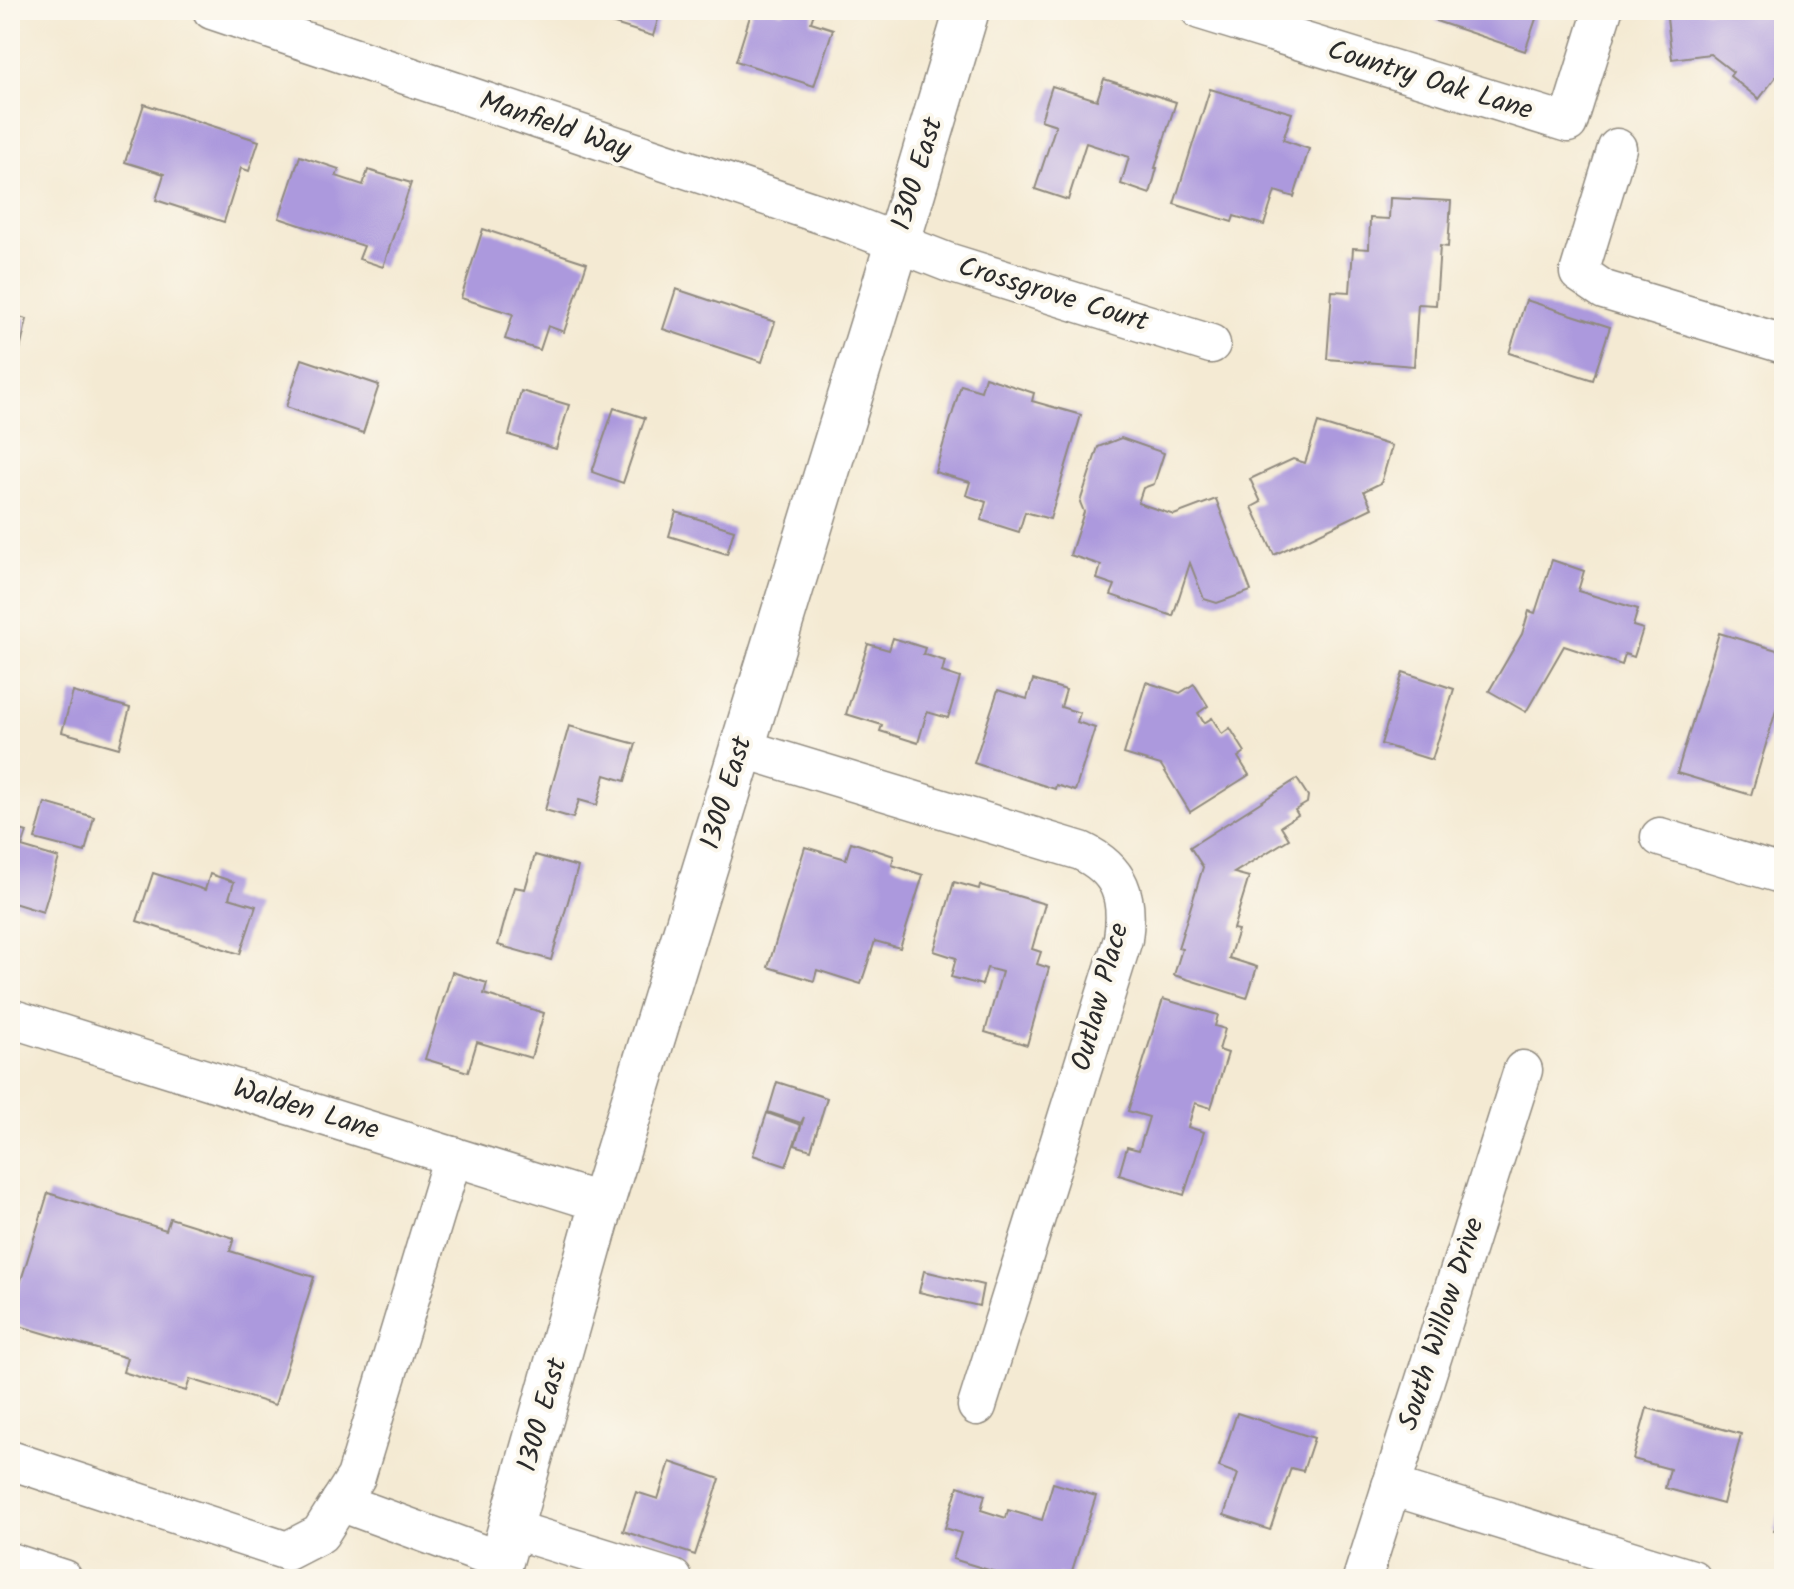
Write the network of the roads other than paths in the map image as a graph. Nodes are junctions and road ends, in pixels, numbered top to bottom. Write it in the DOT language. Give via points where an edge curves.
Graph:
graph roads {
  1 [pos="212,10"];
  2 [pos="967,10"];
  3 [pos="1200,10"];
  4 [pos="1603,10"];
  5 [pos="1617,148"];
  6 [pos="897,242"];
  7 [pos="1211,344"];
  8 [pos="1784,344"];
  9 [pos="741,748"];
  10 [pos="1660,837"];
  11 [pos="1784,875"];
  12 [pos="10,1018"];
  13 [pos="1523,1070"];
  14 [pos="453,1156"];
  15 [pos="602,1203"];
  16 [pos="977,1406"];
  17 [pos="10,1460"];
  18 [pos="1391,1486"];
  19 [pos="340,1502"];
  20 [pos="503,1557"];
  21 [pos="10,1562"];
  22 [pos="63,1579"];
  23 [pos="673,1579"];
  24 [pos="1362,1579"];
  25 [pos="1692,1579"];
  1 -- 6 [label="street, Manfield Way"];
  2 -- 6 [label="main road, 1300 East"];
  3 -- 4 [label="street, Country Oak Lane" via="1568,123"];
  5 -- 8 [label="street" via="1579,273 1604,290"];
  6 -- 7 [label="street, Crossgrove Court"];
  6 -- 9 [label="main road, 1300 East"];
  9 -- 15 [label="main road, 1300 East"];
  9 -- 16 [label="street, Outlaw Place" via="1081,851 1109,869 1118,883 1123,939"];
  10 -- 11 [label="street"];
  12 -- 14 [label="street, Walden Lane"];
  13 -- 18 [label="street, South Willow Drive"];
  14 -- 15 [label="street, Walden Lane"];
  14 -- 19 [label="street" via="356,1477"];
  15 -- 20 [label="main road, 1300 East"];
  17 -- 19 [label="street" via="287,1551 320,1534"];
  18 -- 24 [label="street, South Willow Drive"];
  18 -- 25 [label="street"];
  19 -- 20 [label="street"];
  20 -- 23 [label="street"];
  21 -- 22 [label="street"];
}
